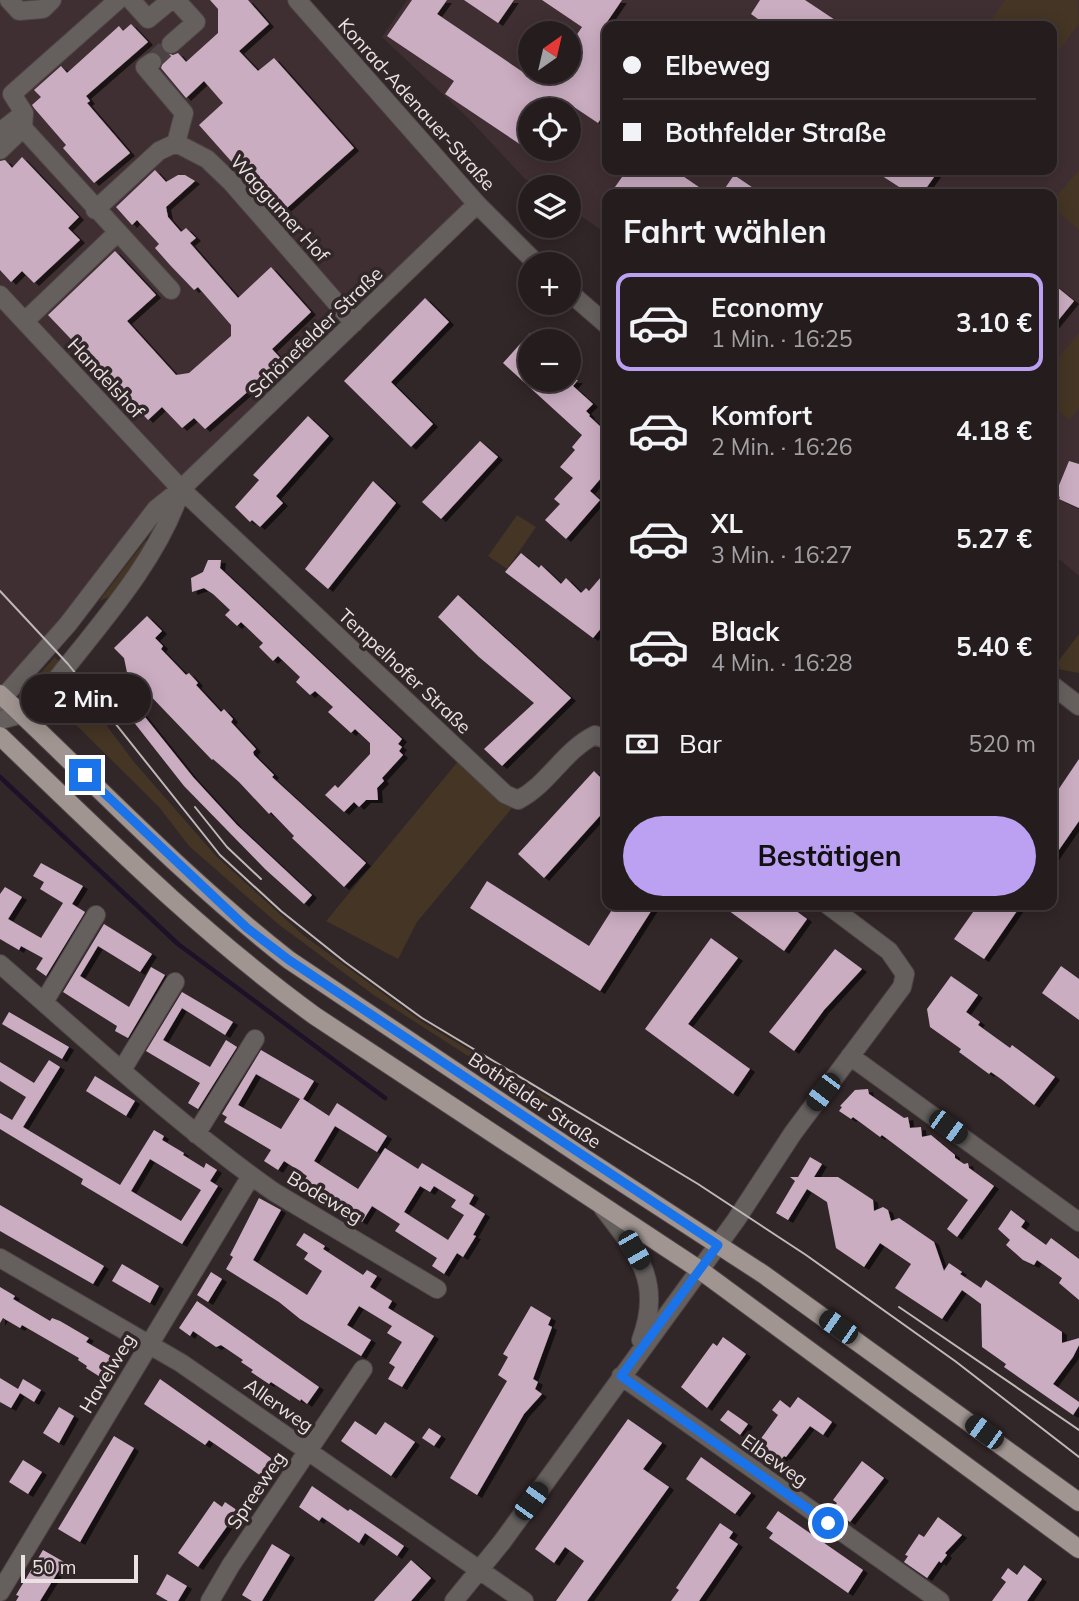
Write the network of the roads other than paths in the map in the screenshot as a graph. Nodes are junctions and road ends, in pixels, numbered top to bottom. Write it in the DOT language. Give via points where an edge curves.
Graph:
graph roads {
  1 [pos="9,0"];
  2 [pos="52,0"];
  3 [pos="118,0"];
  4 [pos="131,0"];
  5 [pos="173,0"];
  6 [pos="297,0"];
  7 [pos="172,44"];
  8 [pos="152,62"];
  9 [pos="24,121"];
  10 [pos="0,132"];
  11 [pos="176,143"];
  12 [pos="0,150"];
  13 [pos="477,204"];
  14 [pos="95,209"];
  15 [pos="117,233"];
  16 [pos="525,252"];
  17 [pos="171,290"];
  18 [pos="0,295"];
  19 [pos="581,302"];
  20 [pos="25,321"];
  21 [pos="602,321"];
  22 [pos="354,323"];
  23 [pos="181,489"];
  24 [pos="78,611"];
  25 [pos="109,611"];
  26 [pos="1057,689"];
  27 [pos="1,697"];
  28 [pos="1079,706"];
  29 [pos="22,714"];
  30 [pos="0,720"];
  31 [pos="0,736"];
  32 [pos="602,738"];
  33 [pos="835,910"];
  34 [pos="96,915"];
  35 [pos="0,964"];
  36 [pos="175,982"];
  37 [pos="44,1002"];
  38 [pos="255,1039"];
  39 [pos="850,1056"];
  40 [pos="122,1070"];
  41 [pos="196,1134"];
  42 [pos="251,1176"];
  43 [pos="599,1203"];
  44 [pos="1079,1222"];
  45 [pos="718,1245"];
  46 [pos="0,1258"];
  47 [pos="700,1270"];
  48 [pos="437,1289"];
  49 [pos="150,1343"];
  50 [pos="635,1359"];
  51 [pos="363,1368"];
  52 [pos="621,1376"];
  53 [pos="308,1450"];
  54 [pos="1079,1502"];
  55 [pos="1079,1549"];
  56 [pos="480,1569"];
  57 [pos="2,1583"];
  58 [pos="210,1601"];
  59 [pos="454,1601"];
  60 [pos="524,1601"];
  61 [pos="940,1601"];
  1 -- 2 [label="street" via="19,10 43,9"];
  3 -- 9 [label="street" via="12,94"];
  4 -- 5 [label="street" via="148,19"];
  5 -- 7 [label="street" via="196,22"];
  6 -- 13 [label="street, Konrad-Adenauer-Straße"];
  8 -- 11 [label="street" via="145,67 184,113"];
  9 -- 10 [label="street"];
  9 -- 12 [label="street"];
  9 -- 14 [label="street"];
  11 -- 14 [label="street" via="159,151"];
  11 -- 22 [label="street, Waggumer Hof" via="207,159 231,182"];
  13 -- 16 [label="street, Konrad-Adenauer-Straße"];
  13 -- 22 [label="street, Schönefelder Straße"];
  14 -- 15 [label="street"];
  15 -- 17 [label="street"];
  15 -- 20 [label="street"];
  18 -- 20 [label="street, Handelshof"];
  19 -- 21 [label="street"];
  20 -- 23 [label="street, Handelshof"];
  22 -- 23 [label="street, Schönefelder Straße"];
  23 -- 24 [label="street, Schönefelder Straße" via="156,509"];
  23 -- 25 [label="street, Schönefelder Straße" via="158,542"];
  23 -- 32 [label="street, Tempelhofer Straße" via="505,794 518,800 530,794 579,743 595,735"];
  24 -- 25 [label="street"];
  24 -- 27 [label="street, Schönefelder Straße"];
  25 -- 29 [label="street, Schönefelder Straße" via="41,699"];
  26 -- 28 [label="street"];
  27 -- 29 [label="main road, Bothfelder Straße"];
  29 -- 30 [label="street, Schönefelder Straße"];
  29 -- 45 [label="main road, Bothfelder Straße" via="247,928"];
  31 -- 43 [label="main road" via="271,984"];
  33 -- 39 [label="street" via="889,951 905,974 902,987"];
  34 -- 37 [label="street"];
  35 -- 37 [label="street, Bodeweg"];
  36 -- 40 [label="street"];
  37 -- 40 [label="street, Bodeweg"];
  38 -- 41 [label="street"];
  39 -- 44 [label="street"];
  39 -- 45 [label="street"];
  40 -- 41 [label="street, Bodeweg"];
  41 -- 42 [label="street, Bodeweg"];
  42 -- 48 [label="street, Bodeweg"];
  42 -- 49 [label="street, Havelweg"];
  43 -- 47 [label="main road"];
  43 -- 50 [label="street" via="643,1265 651,1296 648,1323"];
  45 -- 47 [label="street"];
  45 -- 54 [label="main road, Bothfelder Straße"];
  46 -- 49 [label="street, Allerweg"];
  47 -- 50 [label="street"];
  47 -- 55 [label="main road"];
  49 -- 53 [label="street, Allerweg"];
  49 -- 57 [label="street, Havelweg"];
  50 -- 52 [label="street"];
  51 -- 53 [label="street, Spreeweg"];
  52 -- 56 [label="street"];
  52 -- 61 [label="street, Elbeweg"];
  53 -- 56 [label="street, Allerweg"];
  53 -- 58 [label="street, Spreeweg"];
  56 -- 59 [label="street"];
  56 -- 60 [label="street, Allerweg"];
}
